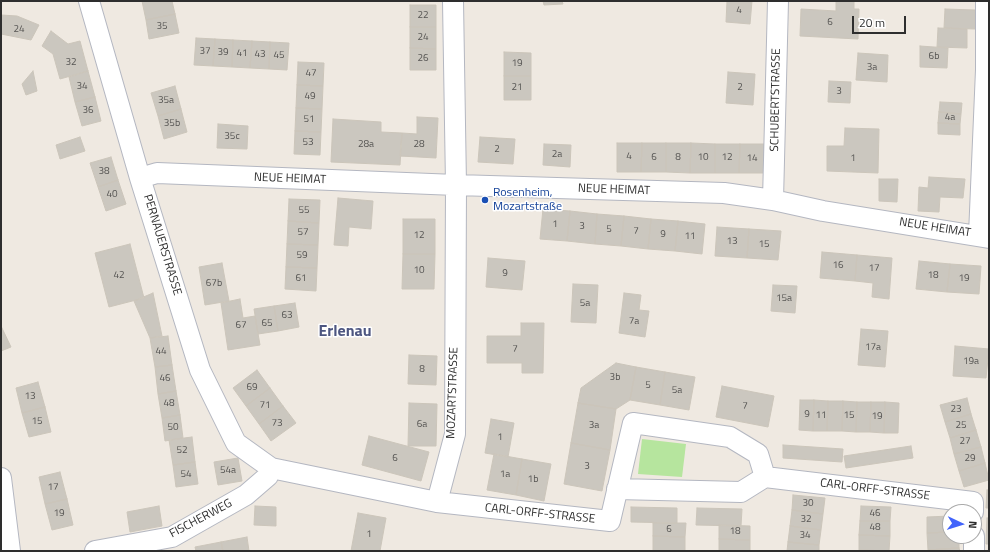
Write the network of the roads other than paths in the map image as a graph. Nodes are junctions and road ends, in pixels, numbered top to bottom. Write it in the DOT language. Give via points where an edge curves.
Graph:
graph roads {
  1 [pos="89,1"];
  2 [pos="453,1"];
  3 [pos="778,1"];
  4 [pos="986,1"];
  5 [pos="988,70"];
  6 [pos="140,178"];
  7 [pos="456,185"];
  8 [pos="773,200"];
  9 [pos="984,236"];
  10 [pos="271,468"];
  11 [pos="1,478"];
  12 [pos="765,478"];
  13 [pos="617,489"];
  14 [pos="437,502"];
  15 [pos="973,504"];
  16 [pos="10,551"];
  17 [pos="95,551"];
  1 -- 6 [label="street, PERNAUERSTRASSE"];
  2 -- 7 [label="street, MOZARTSTRASSE"];
  3 -- 8 [label="street, SCHUBERTSTRASSE"];
  4 -- 5 [label="street"];
  5 -- 9 [label="street"];
  6 -- 7 [label="street, NEUE HEIMAT" via="157,173"];
  6 -- 10 [label="street, PERNAUERSTRASSE" via="200,370 236,443"];
  7 -- 8 [label="street, NEUE HEIMAT" via="724,193"];
  7 -- 14 [label="street, MOZARTSTRASSE" via="455,434"];
  8 -- 9 [label="street, NEUE HEIMAT" via="823,211"];
  10 -- 14 [label="street"];
  10 -- 17 [label="street, FISCHERWEG" via="268,476 246,495 172,538"];
  11 -- 16 [label="street"];
  12 -- 13 [label="street" via="741,492"];
  12 -- 13 [label="street, CARL-ORFF-STRASSE" via="758,454 730,437 633,423"];
  12 -- 15 [label="street, CARL-ORFF-STRASSE"];
  13 -- 14 [label="street, CARL-ORFF-STRASSE" via="610,521"];
}
